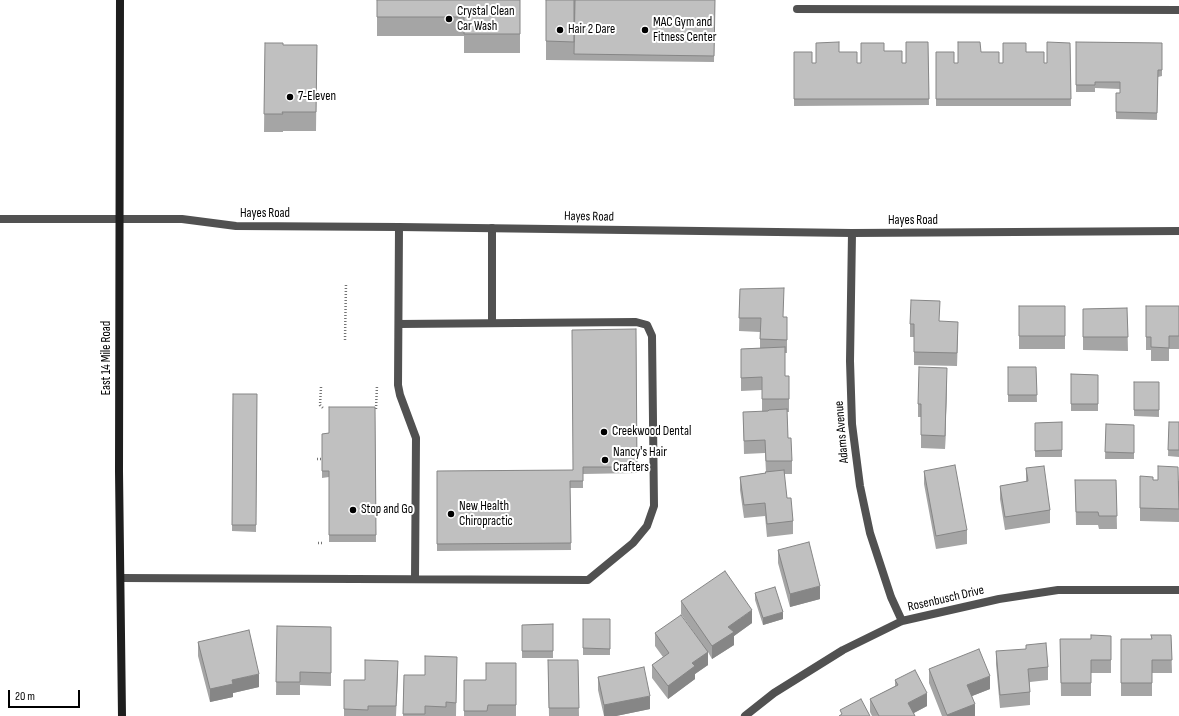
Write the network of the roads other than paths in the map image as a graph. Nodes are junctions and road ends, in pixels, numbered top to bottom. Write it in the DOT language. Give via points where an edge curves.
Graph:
graph roads {
  1 [pos="120,0"];
  2 [pos="797,9"];
  3 [pos="1179,10"];
  4 [pos="0,219"];
  5 [pos="120,220"];
  6 [pos="399,227"];
  7 [pos="492,228"];
  8 [pos="1179,232"];
  9 [pos="852,233"];
  10 [pos="492,323"];
  11 [pos="398,324"];
  12 [pos="121,578"];
  13 [pos="415,579"];
  14 [pos="1179,590"];
  15 [pos="902,621"];
  16 [pos="122,716"];
  17 [pos="746,716"];
  1 -- 5 [label="main road, East 14 Mile Road"];
  2 -- 3 [label="street"];
  4 -- 5 [label="street, Hayes Road"];
  5 -- 6 [label="street, Hayes Road" via="182,219 236,226"];
  5 -- 12 [label="main road, East 14 Mile Road"];
  6 -- 7 [label="street, Hayes Road"];
  6 -- 11 [label="street"];
  7 -- 9 [label="street, Hayes Road"];
  7 -- 10 [label="street"];
  8 -- 9 [label="street, Hayes Road"];
  9 -- 15 [label="street, Adams Avenue" via="852,424 860,486 870,533 891,597"];
  10 -- 11 [label="street"];
  10 -- 13 [label="street" via="636,322 647,325 652,336 654,506 647,526 633,543 588,580"];
  11 -- 13 [label="street" via="398,385 416,438"];
  12 -- 13 [label="street"];
  12 -- 16 [label="main road, East 14 Mile Road"];
  14 -- 15 [label="street, Rosenbusch Drive" via="1058,590 998,599"];
  15 -- 17 [label="street, Rosenbusch Drive" via="843,650 774,693"];
}
